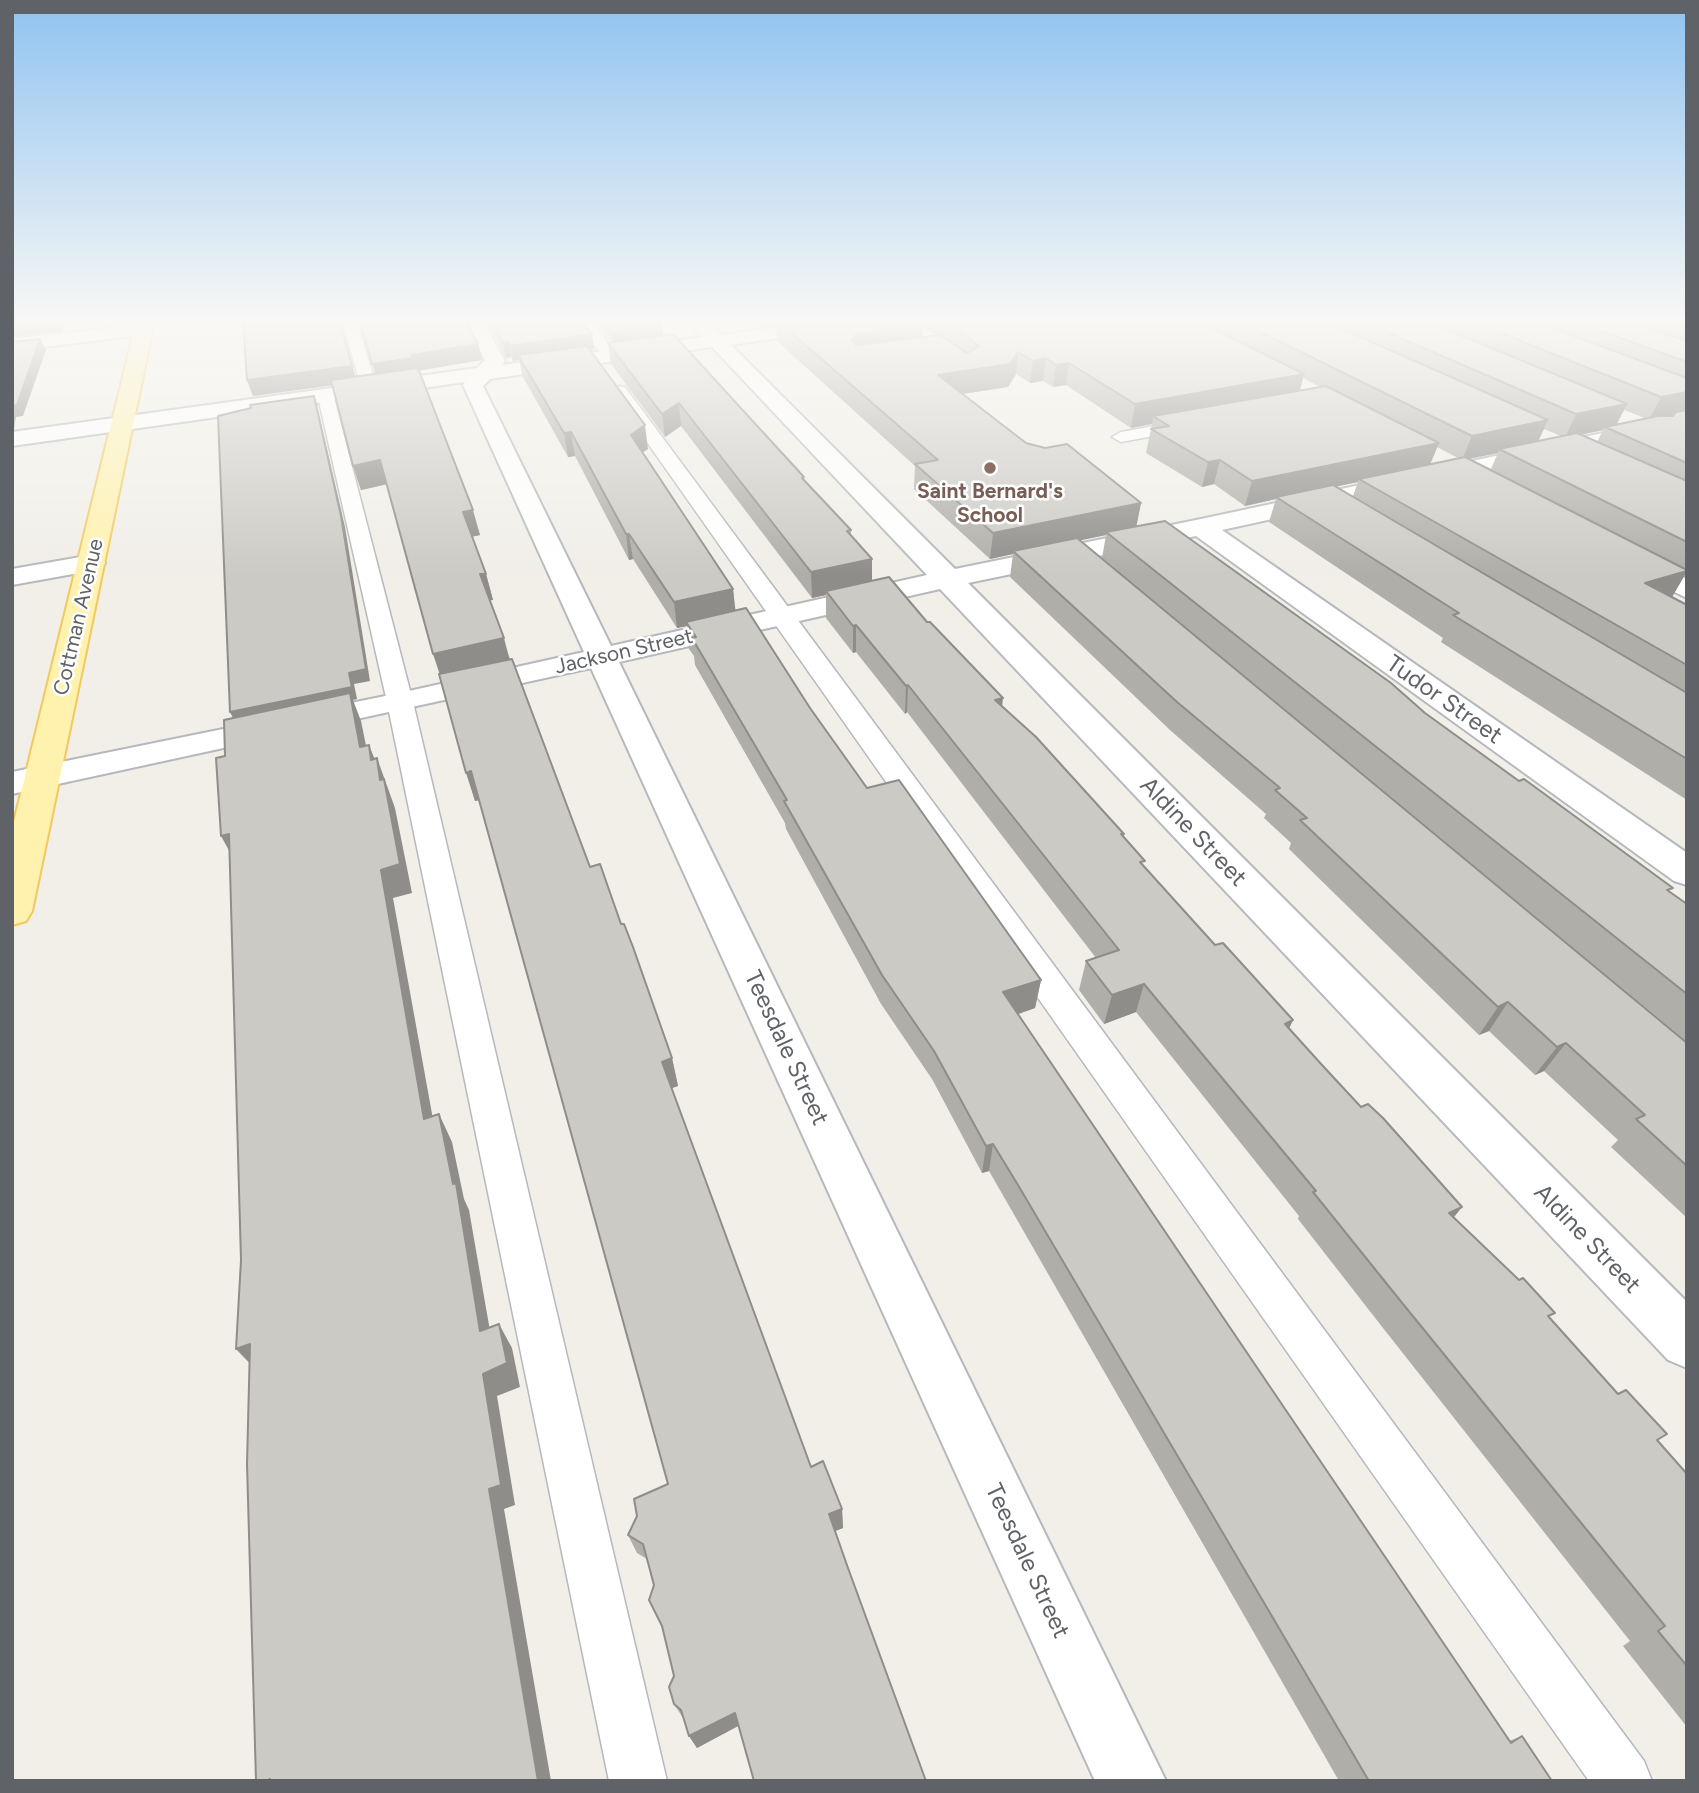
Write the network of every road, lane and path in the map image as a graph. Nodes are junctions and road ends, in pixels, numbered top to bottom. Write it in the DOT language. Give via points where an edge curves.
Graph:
graph roads {
  1 [pos="127,407"];
  2 [pos="251,407"];
  3 [pos="329,407"];
  4 [pos="483,407"];
  5 [pos="637,407"];
  6 [pos="780,407"];
  7 [pos="1215,420"];
  8 [pos="124,423"];
  9 [pos="1682,432"];
  10 [pos="1121,437"];
  11 [pos="12,439"];
  12 [pos="1423,452"];
  13 [pos="1472,477"];
  14 [pos="1328,500"];
  15 [pos="1352,514"];
  16 [pos="1201,527"];
  17 [pos="1075,551"];
  18 [pos="1615,552"];
  19 [pos="92,563"];
  20 [pos="12,577"];
  21 [pos="1107,578"];
  22 [pos="947,579"];
  23 [pos="1687,590"];
  24 [pos="782,617"];
  25 [pos="602,657"];
  26 [pos="400,702"];
  27 [pos="42,776"];
  28 [pos="12,783"];
  29 [pos="1687,872"];
  30 [pos="12,911"];
  31 [pos="1687,1342"];
  32 [pos="638,1781"];
  33 [pos="1131,1781"];
  34 [pos="1624,1781"];
  1 -- 8 [label="main road, Cottman Avenue"];
  2 -- 8 [label="street"];
  3 -- 26 [label="lane"];
  4 -- 25 [label="street, Teesdale Street"];
  5 -- 24 [label="lane"];
  6 -- 22 [label="street, Aldine Street"];
  7 -- 10 [label="lane"];
  8 -- 11 [label="street"];
  8 -- 19 [label="main road, Cottman Avenue"];
  9 -- 13 [label="street, Jackson Street" via="1633,424"];
  12 -- 13 [label="street"];
  13 -- 14 [label="street, Jackson Street"];
  14 -- 15 [label="lane"];
  14 -- 16 [label="street, Jackson Street"];
  16 -- 17 [label="street, Jackson Street"];
  16 -- 29 [label="street, Tudor Street"];
  17 -- 21 [label="lane"];
  17 -- 22 [label="street, Jackson Street"];
  18 -- 23 [label="street"];
  19 -- 20 [label="street"];
  19 -- 27 [label="main road, Cottman Avenue"];
  22 -- 24 [label="street, Jackson Street"];
  22 -- 31 [label="street, Aldine Street"];
  24 -- 25 [label="street, Jackson Street"];
  24 -- 34 [label="lane"];
  25 -- 26 [label="street, Jackson Street"];
  25 -- 33 [label="street, Teesdale Street"];
  26 -- 27 [label="street, Jackson Street"];
  26 -- 32 [label="lane"];
  27 -- 28 [label="street, Jackson Street"];
  27 -- 30 [label="main road, Cottman Avenue"];
}
